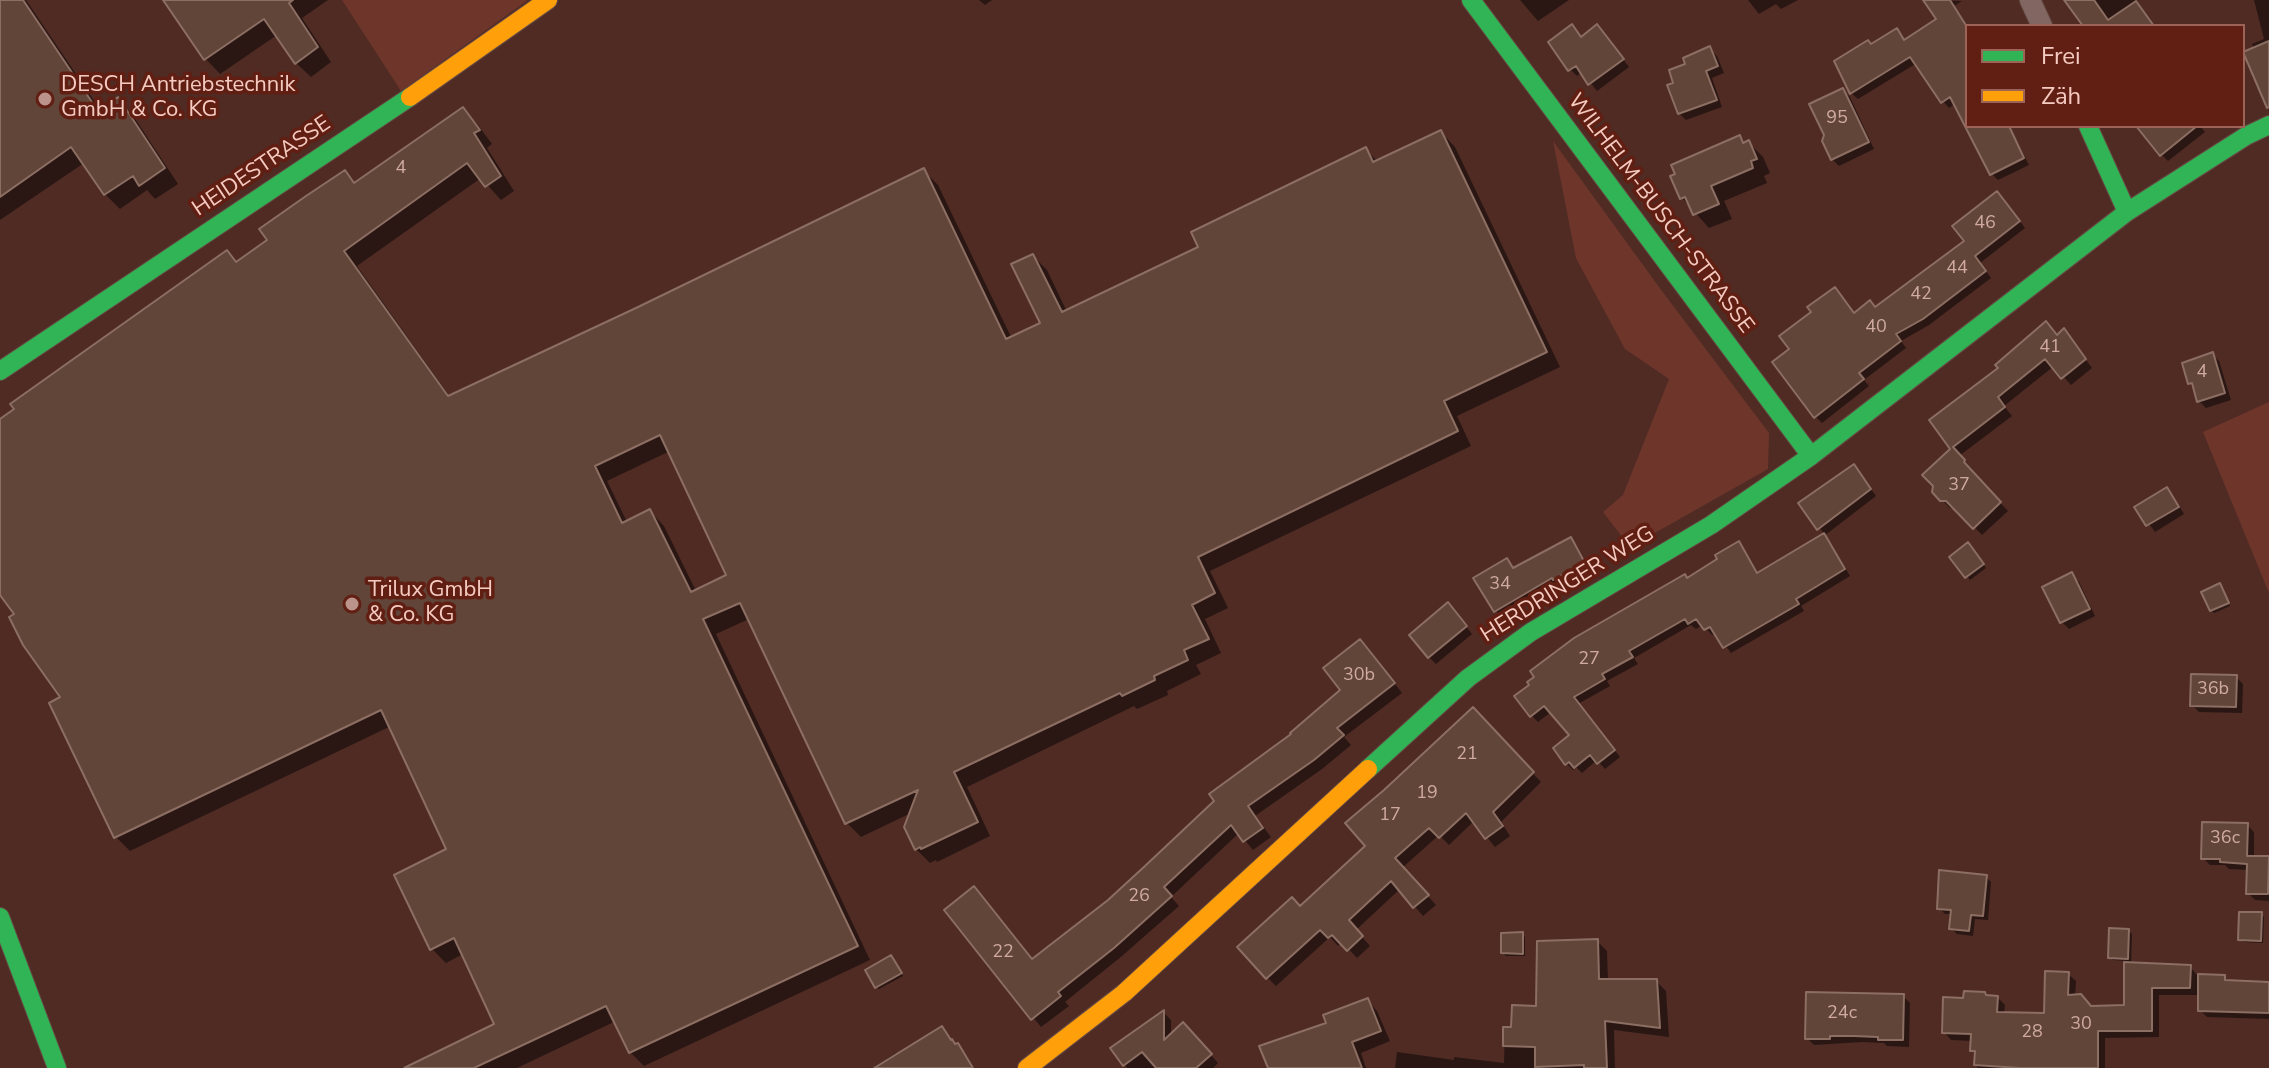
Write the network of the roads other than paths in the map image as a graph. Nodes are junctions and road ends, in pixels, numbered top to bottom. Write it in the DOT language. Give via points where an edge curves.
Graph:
graph roads {
  1 [pos="548,0"];
  2 [pos="1471,0"];
  3 [pos="2030,0"];
  4 [pos="2041,24"];
  5 [pos="2269,125"];
  6 [pos="2089,128"];
  7 [pos="2127,212"];
  8 [pos="0,371"];
  9 [pos="1811,456"];
  10 [pos="0,917"];
  11 [pos="57,1068"];
  12 [pos="1027,1068"];
  1 -- 8 [label="main road, HEIDESTRASSE"];
  2 -- 9 [label="main road, WILHELM-BUSCH-STRASSE"];
  3 -- 4 [label="street"];
  5 -- 7 [label="main road, HERDRINGER WEG"];
  6 -- 7 [label="main road"];
  7 -- 9 [label="main road, HERDRINGER WEG"];
  9 -- 12 [label="main road, HERDRINGER WEG" via="1711,525 1531,632 1468,678 1124,993"];
  10 -- 11 [label="main road"];
}
